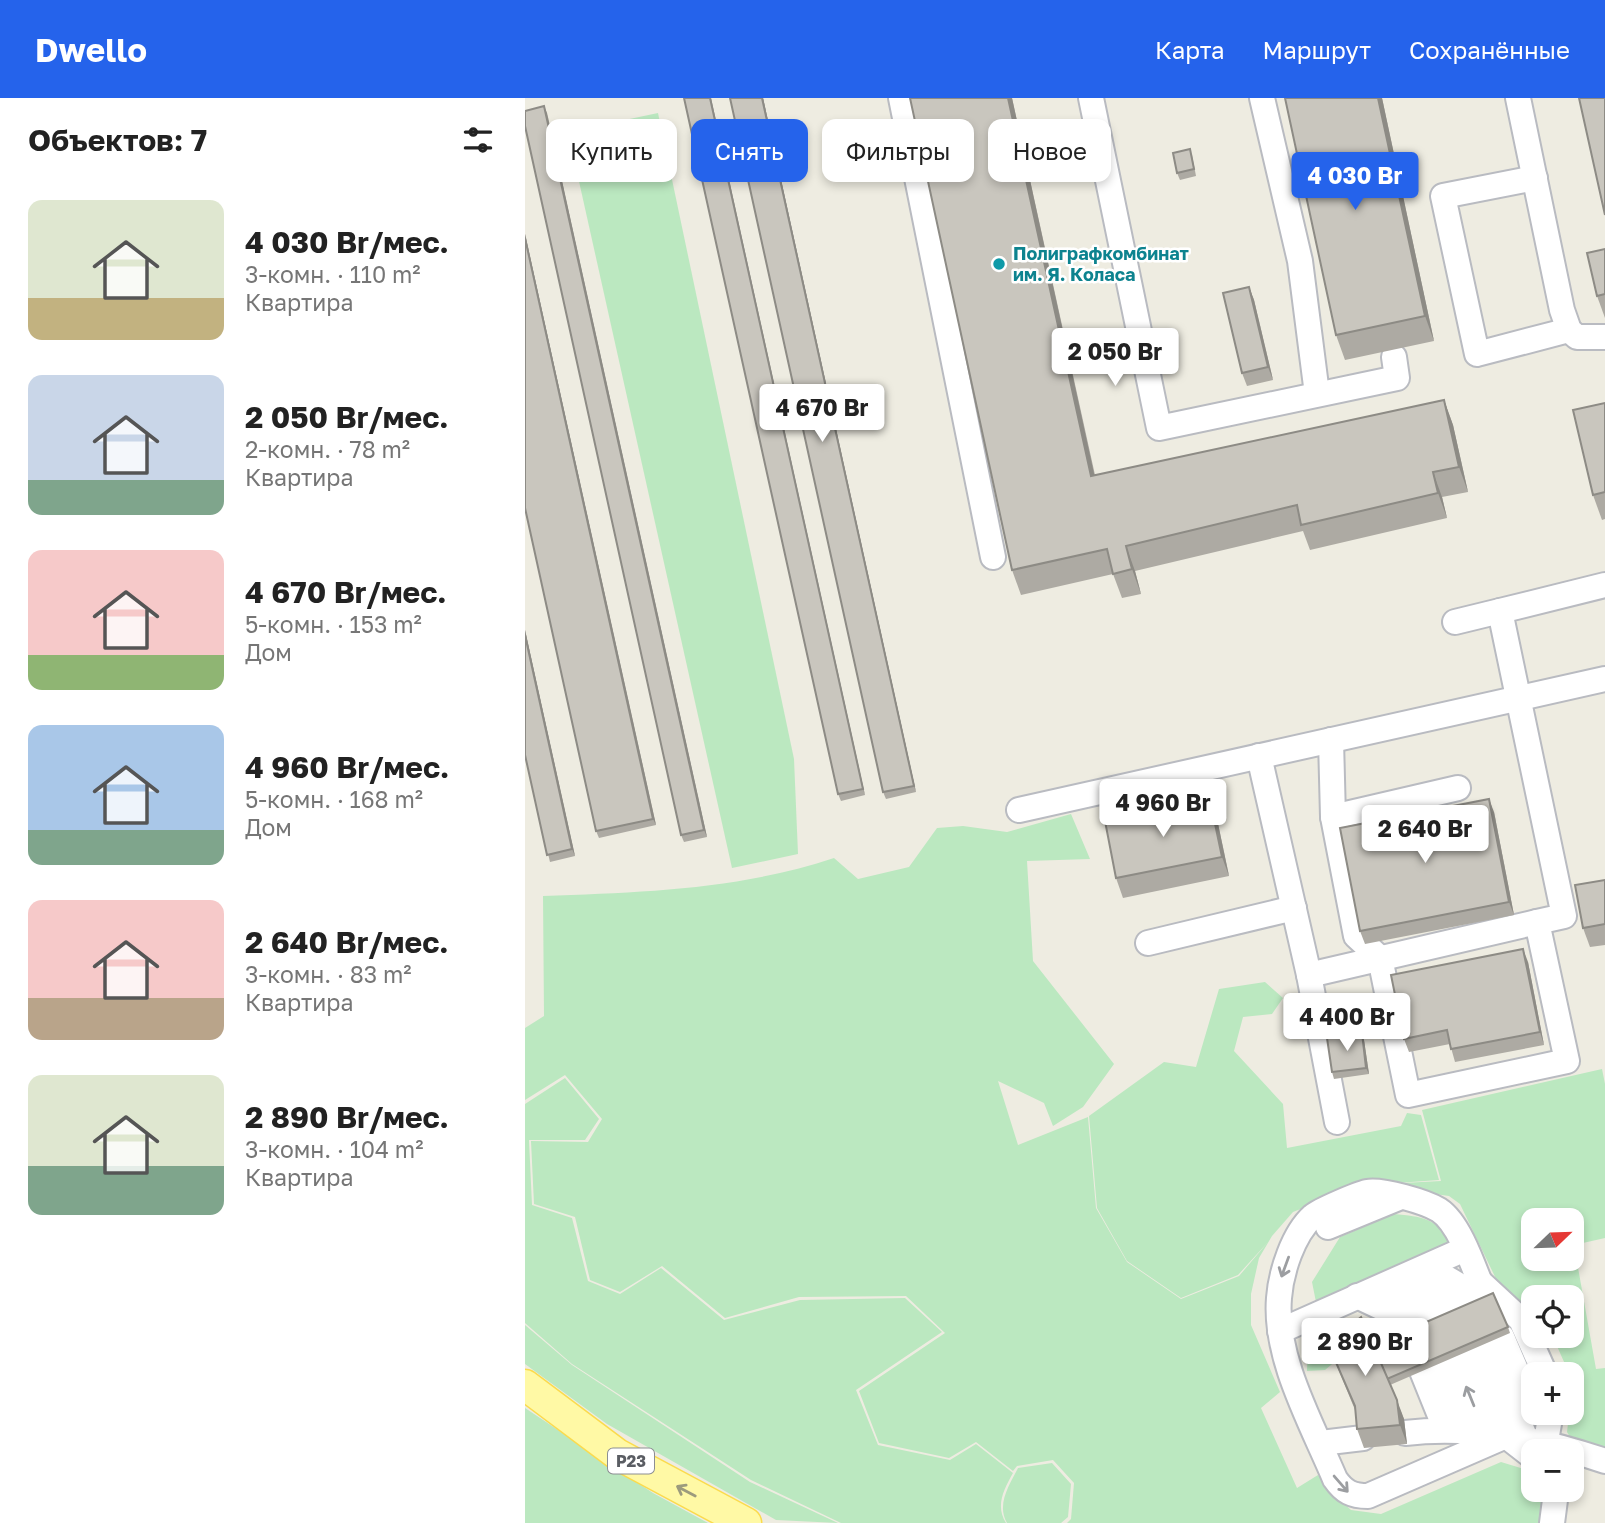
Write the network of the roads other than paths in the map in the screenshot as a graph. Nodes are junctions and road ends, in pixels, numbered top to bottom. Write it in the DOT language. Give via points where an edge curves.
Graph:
graph roads {
  1 [pos="901,98"];
  2 [pos="1091,98"];
  3 [pos="1262,98"];
  4 [pos="1518,98"];
  5 [pos="1535,178"];
  6 [pos="1569,330"];
  7 [pos="1605,338"];
  8 [pos="1394,357"];
  9 [pos="1317,394"];
  10 [pos="993,557"];
  11 [pos="1605,585"];
  12 [pos="1500,611"];
  13 [pos="1455,622"];
  14 [pos="1605,679"];
  15 [pos="1520,699"];
  16 [pos="1331,740"];
  17 [pos="1259,756"];
  18 [pos="1458,788"];
  19 [pos="1019,810"];
  20 [pos="1333,817"];
  21 [pos="1294,908"];
  22 [pos="1537,922"];
  23 [pos="1148,943"];
  24 [pos="1380,958"];
  25 [pos="1309,975"];
  26 [pos="1337,1122"];
  27 [pos="1465,1249"];
  28 [pos="1478,1280"];
  29 [pos="1392,1281"];
  30 [pos="1448,1321"];
  31 [pos="1280,1331"];
  32 [pos="1462,1354"];
  33 [pos="1540,1362"];
  34 [pos="525,1385"];
  35 [pos="1521,1401"];
  36 [pos="1521,1422"];
  37 [pos="1526,1425"];
  38 [pos="1405,1433"];
  39 [pos="1363,1438"];
  40 [pos="1501,1438"];
  41 [pos="1321,1443"];
  42 [pos="1605,1461"];
  43 [pos="1555,1502"];
  44 [pos="746,1523"];
  45 [pos="1552,1523"];
  1 -- 10 [label="lane"];
  2 -- 9 [label="lane" via="1159,428"];
  3 -- 9 [label="lane" via="1300,261"];
  4 -- 5 [label="lane"];
  5 -- 6 [label="lane"];
  5 -- 6 [label="lane" via="1443,197 1477,354"];
  6 -- 7 [label="lane" via="1577,337"];
  8 -- 9 [label="lane" via="1397,378"];
  11 -- 12 [label="lane"];
  12 -- 13 [label="lane"];
  12 -- 15 [label="lane"];
  14 -- 15 [label="lane"];
  15 -- 16 [label="lane"];
  15 -- 22 [label="lane" via="1564,916"];
  16 -- 17 [label="lane"];
  16 -- 20 [label="lane"];
  17 -- 19 [label="lane"];
  17 -- 21 [label="lane"];
  18 -- 20 [label="lane"];
  20 -- 24 [label="lane" via="1356,936"];
  21 -- 23 [label="lane"];
  21 -- 25 [label="lane"];
  22 -- 24 [label="lane"];
  22 -- 24 [label="lane" via="1567,1061 1408,1095"];
  24 -- 25 [label="lane"];
  25 -- 26 [label="lane"];
  27 -- 28 [label="lane"];
  27 -- 29 [label="lane"];
  27 -- 31 [label="lane, one-way" via="1456,1228 1439,1210 1402,1197 1368,1192 1314,1215 1282,1270"];
  28 -- 30 [label="lane"];
  28 -- 33 [label="lane" via="1521,1320"];
  29 -- 30 [label="lane" via="1431,1301"];
  29 -- 30 [label="lane" via="1399,1316"];
  29 -- 30 [label="lane" via="1462,1287"];
  29 -- 31 [label="lane"];
  31 -- 41 [label="lane" via="1282,1350"];
  32 -- 35 [label="lane"];
  40 -- 32 [label="lane, one-way"];
  32 -- 40 [label="lane"];
  44 -- 34 [label="main road, Р23, one-way" via="617,1454"];
  36 -- 40 [label="lane"];
  37 -- 40 [label="lane"];
  38 -- 40 [label="lane"];
  39 -- 41 [label="lane"];
  41 -- 40 [label="lane, one-way" via="1343,1489 1355,1496 1369,1496"];
  40 -- 42 [label="lane"];
  43 -- 45 [label="lane"];
}
